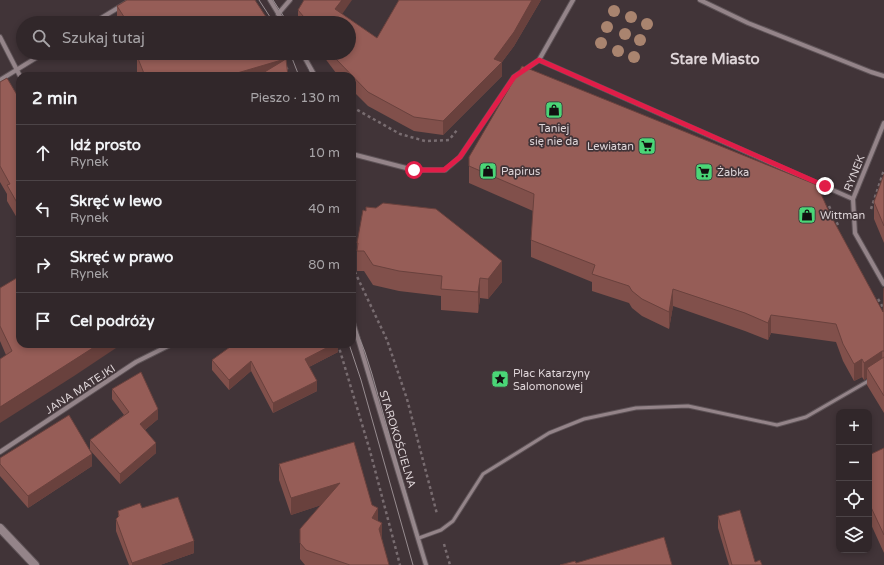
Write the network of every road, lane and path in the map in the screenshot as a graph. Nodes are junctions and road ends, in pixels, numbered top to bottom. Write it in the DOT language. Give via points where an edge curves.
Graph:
graph roads {
  1 [pos="131,0"];
  2 [pos="270,0"];
  3 [pos="290,0"];
  4 [pos="573,0"];
  5 [pos="700,0"];
  6 [pos="278,14"];
  7 [pos="105,16"];
  8 [pos="0,37"];
  9 [pos="33,60"];
  10 [pos="306,60"];
  11 [pos="539,60"];
  12 [pos="284,64"];
  13 [pos="17,70"];
  14 [pos="289,72"];
  15 [pos="314,72"];
  16 [pos="884,76"];
  17 [pos="0,80"];
  18 [pos="356,109"];
  19 [pos="884,123"];
  20 [pos="459,128"];
  21 [pos="356,155"];
  22 [pos="884,170"];
  23 [pos="853,199"];
  24 [pos="826,200"];
  25 [pos="869,213"];
  26 [pos="839,229"];
  27 [pos="356,274"];
  28 [pos="884,284"];
  29 [pos="877,297"];
  30 [pos="884,309"];
  31 [pos="356,332"];
  32 [pos="163,348"];
  33 [pos="339,348"];
  34 [pos="873,378"];
  35 [pos="0,452"];
  36 [pos="0,528"];
  37 [pos="441,530"];
  38 [pos="418,538"];
  39 [pos="35,565"];
  40 [pos="400,565"];
  41 [pos="426,565"];
  42 [pos="450,565"];
  1 -- 7 [label="street"];
  2 -- 6 [label="street"];
  3 -- 6 [label="street"];
  4 -- 11 [label="street"];
  5 -- 16 [label="street" via="755,26"];
  8 -- 13 [label="street"];
  9 -- 13 [label="street"];
  10 -- 15 [label="street"];
  11 -- 21 [label="street" via="514,77 460,157 444,170 414,170"];
  11 -- 23 [label="street, RYNEK"];
  12 -- 14 [label="path"];
  13 -- 17 [label="street"];
  18 -- 20 [label="path" via="400,134 425,141 449,140"];
  19 -- 23 [label="street, RYNEK"];
  22 -- 25 [label="path"];
  23 -- 28 [label="street" via="855,233"];
  24 -- 26 [label="path"];
  27 -- 37 [label="path" via="387,340 407,399"];
  29 -- 30 [label="path"];
  31 -- 38 [label="street, STAROKOŚCIELNA"];
  32 -- 35 [label="street, JANA MATEJKI" via="136,362"];
  33 -- 40 [label="path"];
  34 -- 37 [label="lane" via="806,417 777,425 688,406 636,408 584,418 549,433 483,474 453,521"];
  36 -- 39 [label="street"];
  37 -- 38 [label="lane"];
  37 -- 42 [label="path"];
  38 -- 41 [label="street, STAROKOŚCIELNA"];
}
